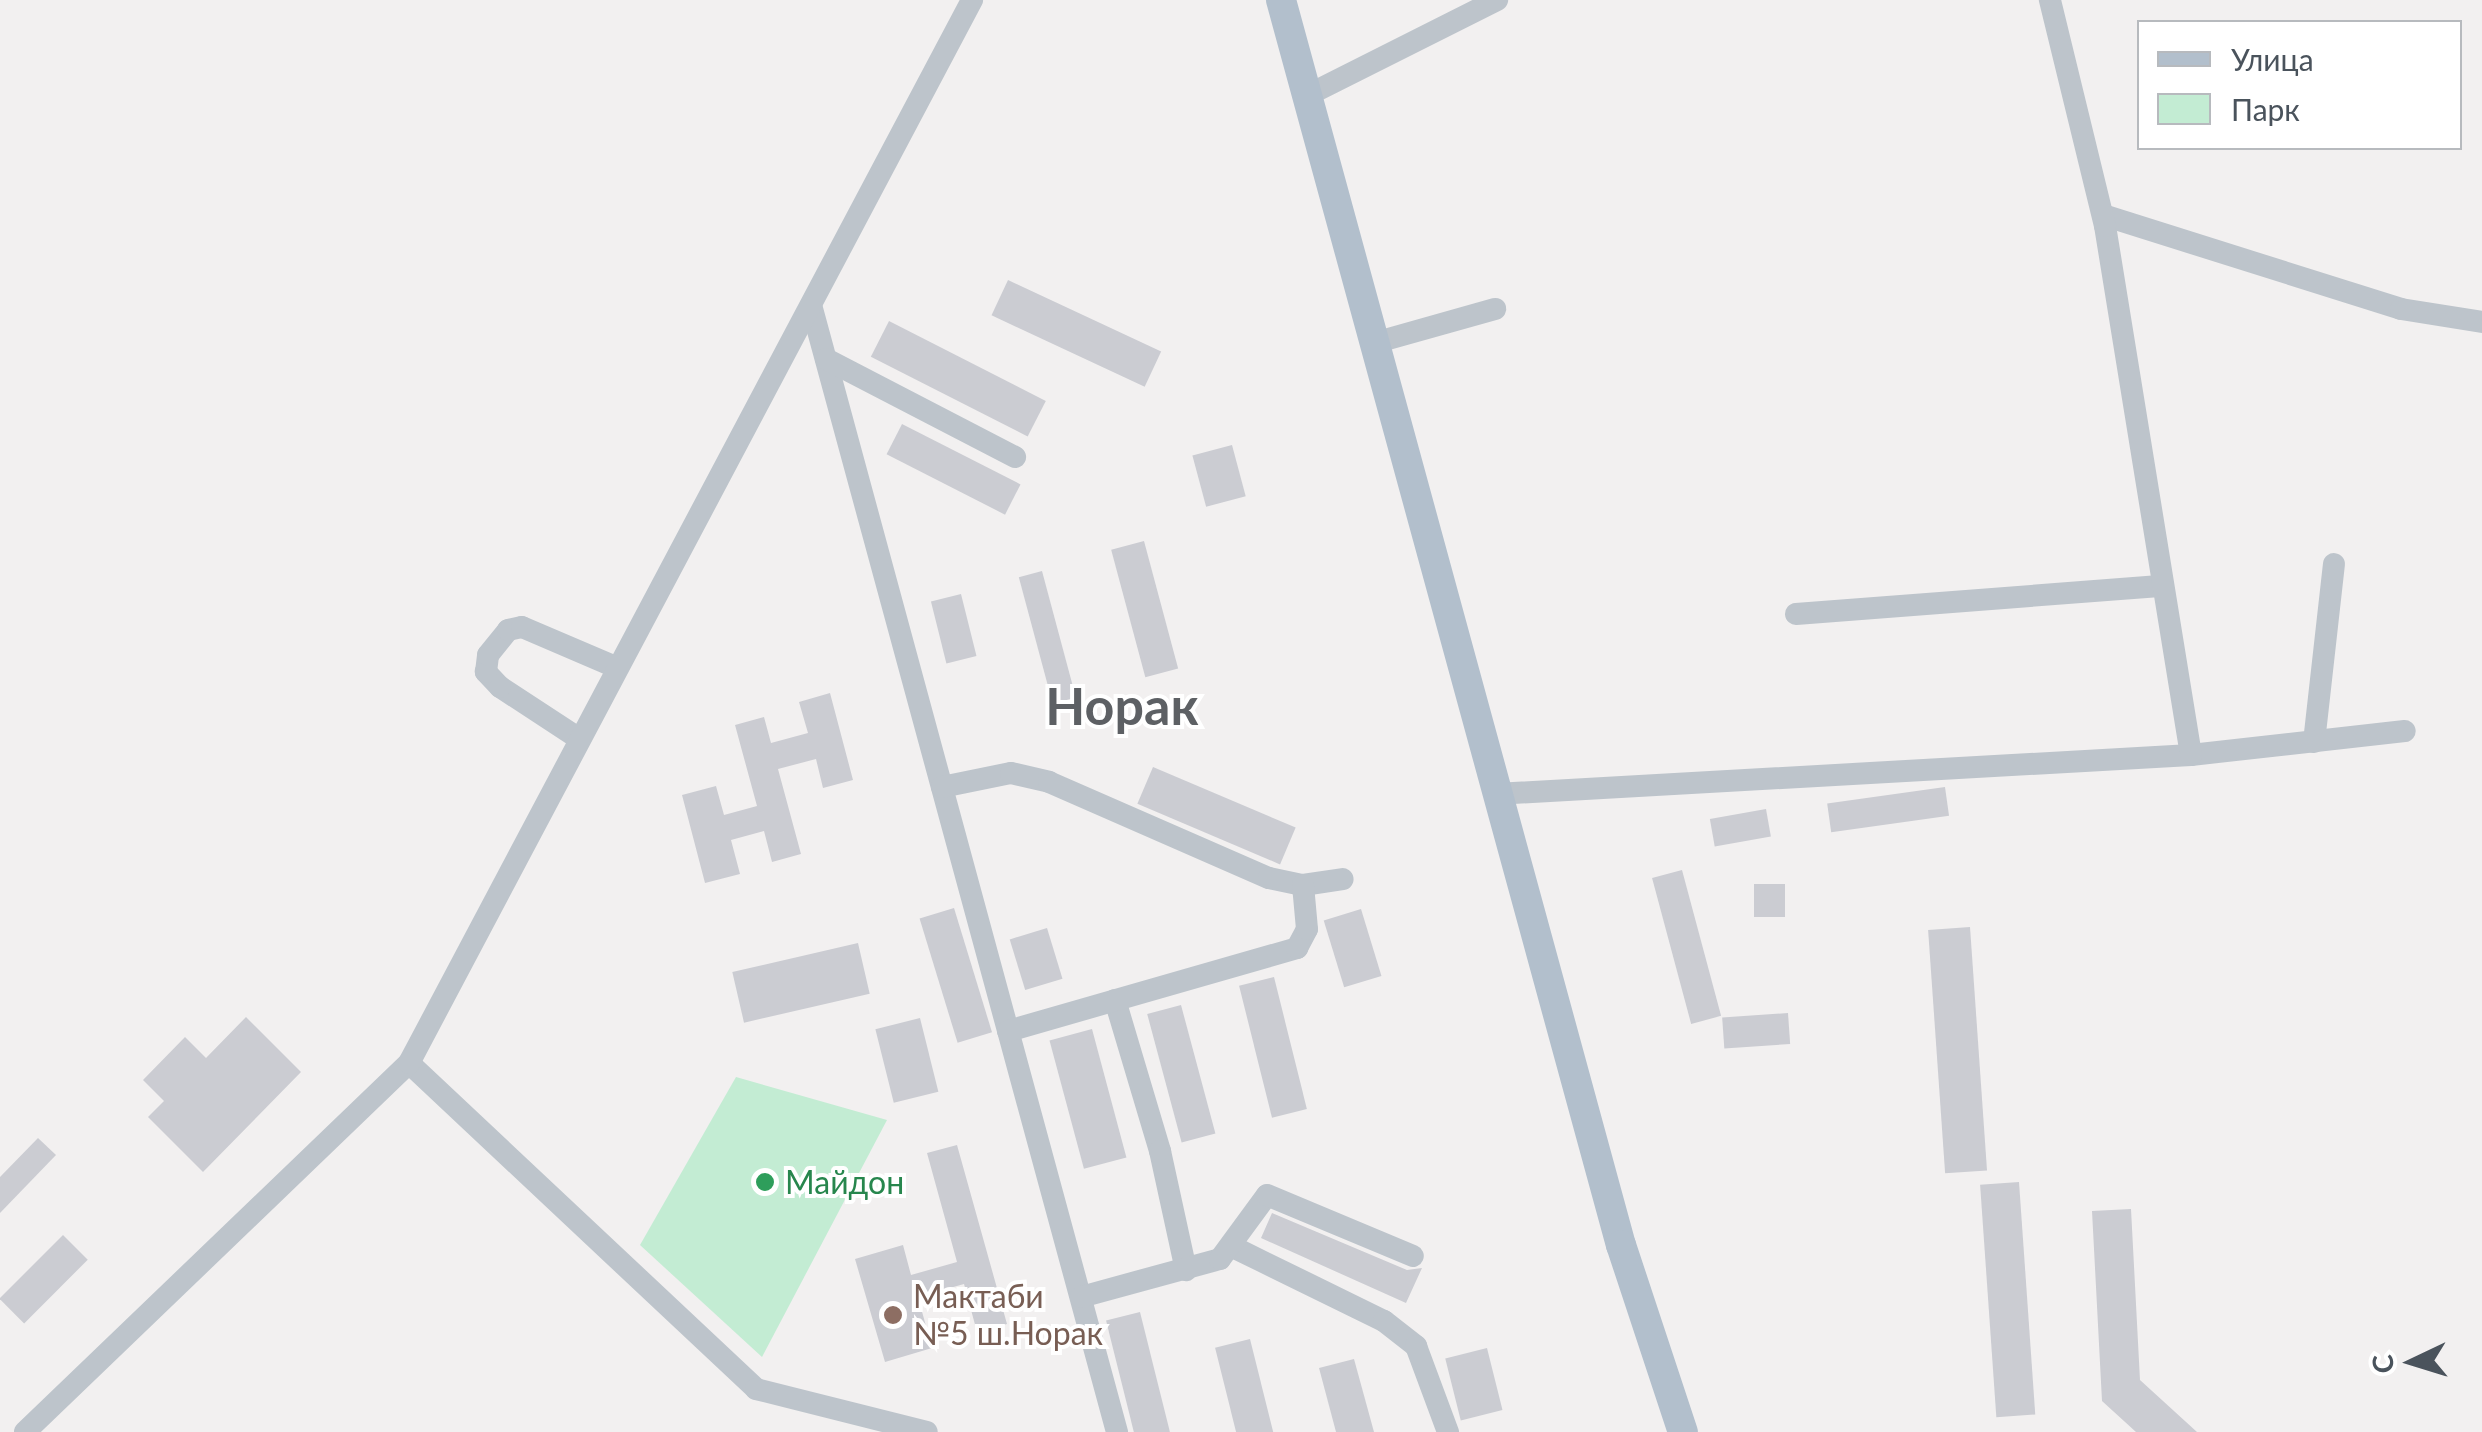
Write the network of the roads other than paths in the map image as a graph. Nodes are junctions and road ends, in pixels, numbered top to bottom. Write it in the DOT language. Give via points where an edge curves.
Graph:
graph roads {
  1 [pos="972,0"];
  2 [pos="1281,0"];
  3 [pos="1497,0"];
  4 [pos="2050,0"];
  5 [pos="1306,96"];
  6 [pos="2103,215"];
  7 [pos="812,306"];
  8 [pos="1495,310"];
  9 [pos="2482,322"];
  10 [pos="1374,343"];
  11 [pos="826,358"];
  12 [pos="1015,457"];
  13 [pos="2334,564"];
  14 [pos="2164,586"];
  15 [pos="1796,614"];
  16 [pos="616,668"];
  17 [pos="2405,731"];
  18 [pos="578,738"];
  19 [pos="2314,742"];
  20 [pos="2191,755"];
  21 [pos="942,786"];
  22 [pos="1496,794"];
  23 [pos="1343,879"];
  24 [pos="1303,885"];
  25 [pos="1115,1000"];
  26 [pos="1008,1031"];
  27 [pos="409,1063"];
  28 [pos="1234,1248"];
  29 [pos="1413,1256"];
  30 [pos="1186,1270"];
  31 [pos="1080,1297"];
  32 [pos="25,1432"];
  33 [pos="927,1432"];
  34 [pos="1117,1432"];
  35 [pos="1448,1432"];
  36 [pos="1683,1432"];
  1 -- 7 [label="street"];
  2 -- 5 [label="main road"];
  3 -- 5 [label="street"];
  4 -- 6 [label="street"];
  5 -- 10 [label="main road"];
  6 -- 9 [label="street" via="2401,308"];
  6 -- 14 [label="street"];
  7 -- 11 [label="street"];
  7 -- 16 [label="street"];
  8 -- 10 [label="street"];
  10 -- 22 [label="main road"];
  11 -- 12 [label="street"];
  11 -- 21 [label="street"];
  13 -- 19 [label="street"];
  14 -- 15 [label="street"];
  14 -- 20 [label="street"];
  16 -- 18 [label="street"];
  16 -- 18 [label="street" via="522,628 508,630 488,655 486,672 500,687"];
  17 -- 19 [label="street"];
  18 -- 27 [label="street"];
  19 -- 20 [label="street"];
  20 -- 22 [label="street"];
  21 -- 24 [label="street" via="1011,773 1049,782 1269,878"];
  21 -- 26 [label="street"];
  22 -- 36 [label="main road" via="1621,1245"];
  23 -- 24 [label="street"];
  24 -- 25 [label="street" via="1307,929 1297,948"];
  25 -- 26 [label="street"];
  25 -- 30 [label="street" via="1160,1151"];
  26 -- 31 [label="street"];
  27 -- 32 [label="street"];
  27 -- 33 [label="street" via="756,1389"];
  28 -- 29 [label="street" via="1258,1199 1267,1195"];
  28 -- 30 [label="street"];
  28 -- 35 [label="street" via="1384,1321 1416,1346"];
  30 -- 31 [label="street"];
  31 -- 34 [label="street"];
}
